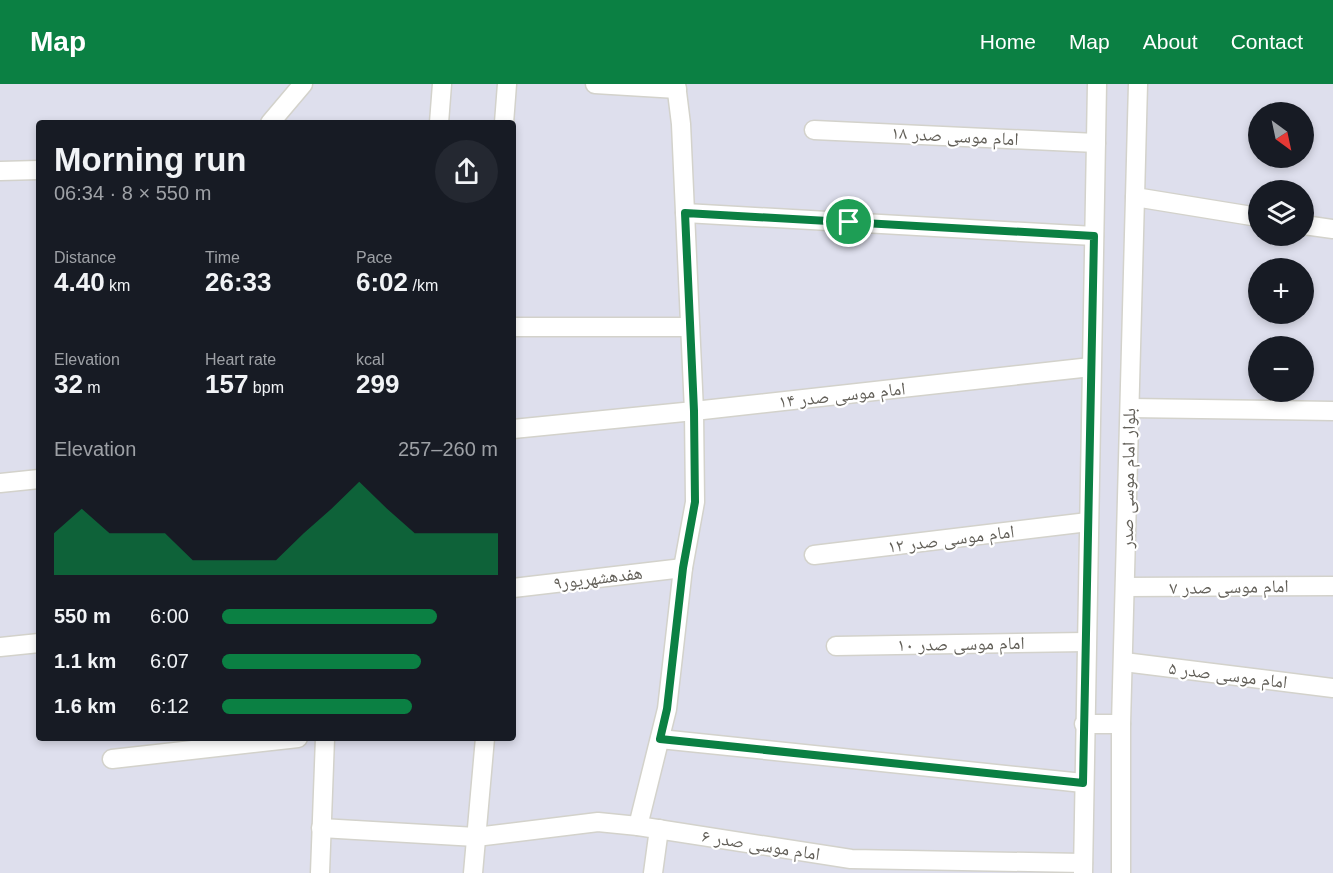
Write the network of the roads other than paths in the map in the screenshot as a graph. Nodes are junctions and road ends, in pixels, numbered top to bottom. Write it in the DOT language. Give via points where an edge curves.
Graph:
graph roads {
  1 [pos="303,84"];
  2 [pos="442,84"];
  3 [pos="507,84"];
  4 [pos="595,84"];
  5 [pos="1097,84"];
  6 [pos="1138,84"];
  7 [pos="677,87"];
  8 [pos="273,120"];
  9 [pos="439,120"];
  10 [pos="504,120"];
  11 [pos="814,130"];
  12 [pos="1096,143"];
  13 [pos="36,170"];
  14 [pos="0,171"];
  15 [pos="1135,197"];
  16 [pos="685,213"];
  17 [pos="1248,215"];
  18 [pos="1314,226"];
  19 [pos="1333,229"];
  20 [pos="1094,236"];
  21 [pos="516,327"];
  22 [pos="690,327"];
  23 [pos="1091,367"];
  24 [pos="1130,408"];
  25 [pos="694,411"];
  26 [pos="1333,411"];
  27 [pos="516,429"];
  28 [pos="36,479"];
  29 [pos="0,483"];
  30 [pos="1088,522"];
  31 [pos="814,555"];
  32 [pos="683,568"];
  33 [pos="1333,586"];
  34 [pos="1125,587"];
  35 [pos="516,588"];
  36 [pos="1086,642"];
  37 [pos="36,643"];
  38 [pos="836,646"];
  39 [pos="0,647"];
  40 [pos="1124,662"];
  41 [pos="1333,688"];
  42 [pos="1084,724"];
  43 [pos="1121,724"];
  44 [pos="660,739"];
  45 [pos="243,741"];
  46 [pos="325,741"];
  47 [pos="485,741"];
  48 [pos="225,742"];
  49 [pos="112,759"];
  50 [pos="1083,783"];
  51 [pos="638,826"];
  52 [pos="321,828"];
  53 [pos="659,829"];
  54 [pos="476,837"];
  55 [pos="1121,854"];
  56 [pos="1083,868"];
  57 [pos="320,873"];
  58 [pos="473,873"];
  59 [pos="653,873"];
  60 [pos="1121,873"];
  61 [pos="1133,873"];
  1 -- 8 [label="street"];
  2 -- 9 [label="street"];
  3 -- 10 [label="street"];
  4 -- 7 [label="street"];
  5 -- 12 [label="street"];
  6 -- 15 [label="street, بلوار امام موسی صدر"];
  7 -- 16 [label="street"];
  11 -- 12 [label="street, امام موسی صدر ۱۸"];
  12 -- 20 [label="street"];
  13 -- 14 [label="street"];
  15 -- 17 [label="street"];
  15 -- 24 [label="street, بلوار امام موسی صدر"];
  16 -- 20 [label="street"];
  16 -- 22 [label="street"];
  18 -- 19 [label="street"];
  20 -- 23 [label="street"];
  21 -- 22 [label="street"];
  22 -- 25 [label="street"];
  23 -- 25 [label="street, امام موسی صدر ۱۴"];
  23 -- 30 [label="street"];
  24 -- 26 [label="street"];
  24 -- 34 [label="street, بلوار امام موسی صدر"];
  25 -- 27 [label="street, امام موسی صدر ۱۴"];
  25 -- 32 [label="street" via="695,502"];
  28 -- 29 [label="street"];
  30 -- 31 [label="street, امام موسی صدر ۱۲"];
  30 -- 36 [label="street"];
  32 -- 35 [label="street, هفدهشهریور۹"];
  32 -- 44 [label="street"];
  33 -- 34 [label="street, امام موسی صدر ۷"];
  34 -- 40 [label="street, بلوار امام موسی صدر"];
  36 -- 38 [label="street, امام موسی صدر ۱۰"];
  36 -- 42 [label="street"];
  37 -- 39 [label="street"];
  40 -- 41 [label="street, امام موسی صدر ۵"];
  40 -- 43 [label="street, بلوار امام موسی صدر"];
  42 -- 43 [label="street"];
  42 -- 50 [label="street"];
  43 -- 55 [label="street, بلوار امام موسی صدر"];
  44 -- 50 [label="street"];
  44 -- 51 [label="street"];
  45 -- 48 [label="street"];
  46 -- 52 [label="street"];
  47 -- 54 [label="street"];
  48 -- 49 [label="street"];
  50 -- 56 [label="street"];
  51 -- 53 [label="street, امام موسی صدر ۶"];
  51 -- 54 [label="street, امام موسی صدر ۶" via="598,822"];
  52 -- 54 [label="street, امام موسی صدر ۶"];
  52 -- 57 [label="street"];
  53 -- 56 [label="street, امام موسی صدر ۶" via="850,859"];
  53 -- 59 [label="street"];
  54 -- 58 [label="street"];
  55 -- 60 [label="street, بلوار امام موسی صدر"];
  55 -- 61 [label="street"];
}
